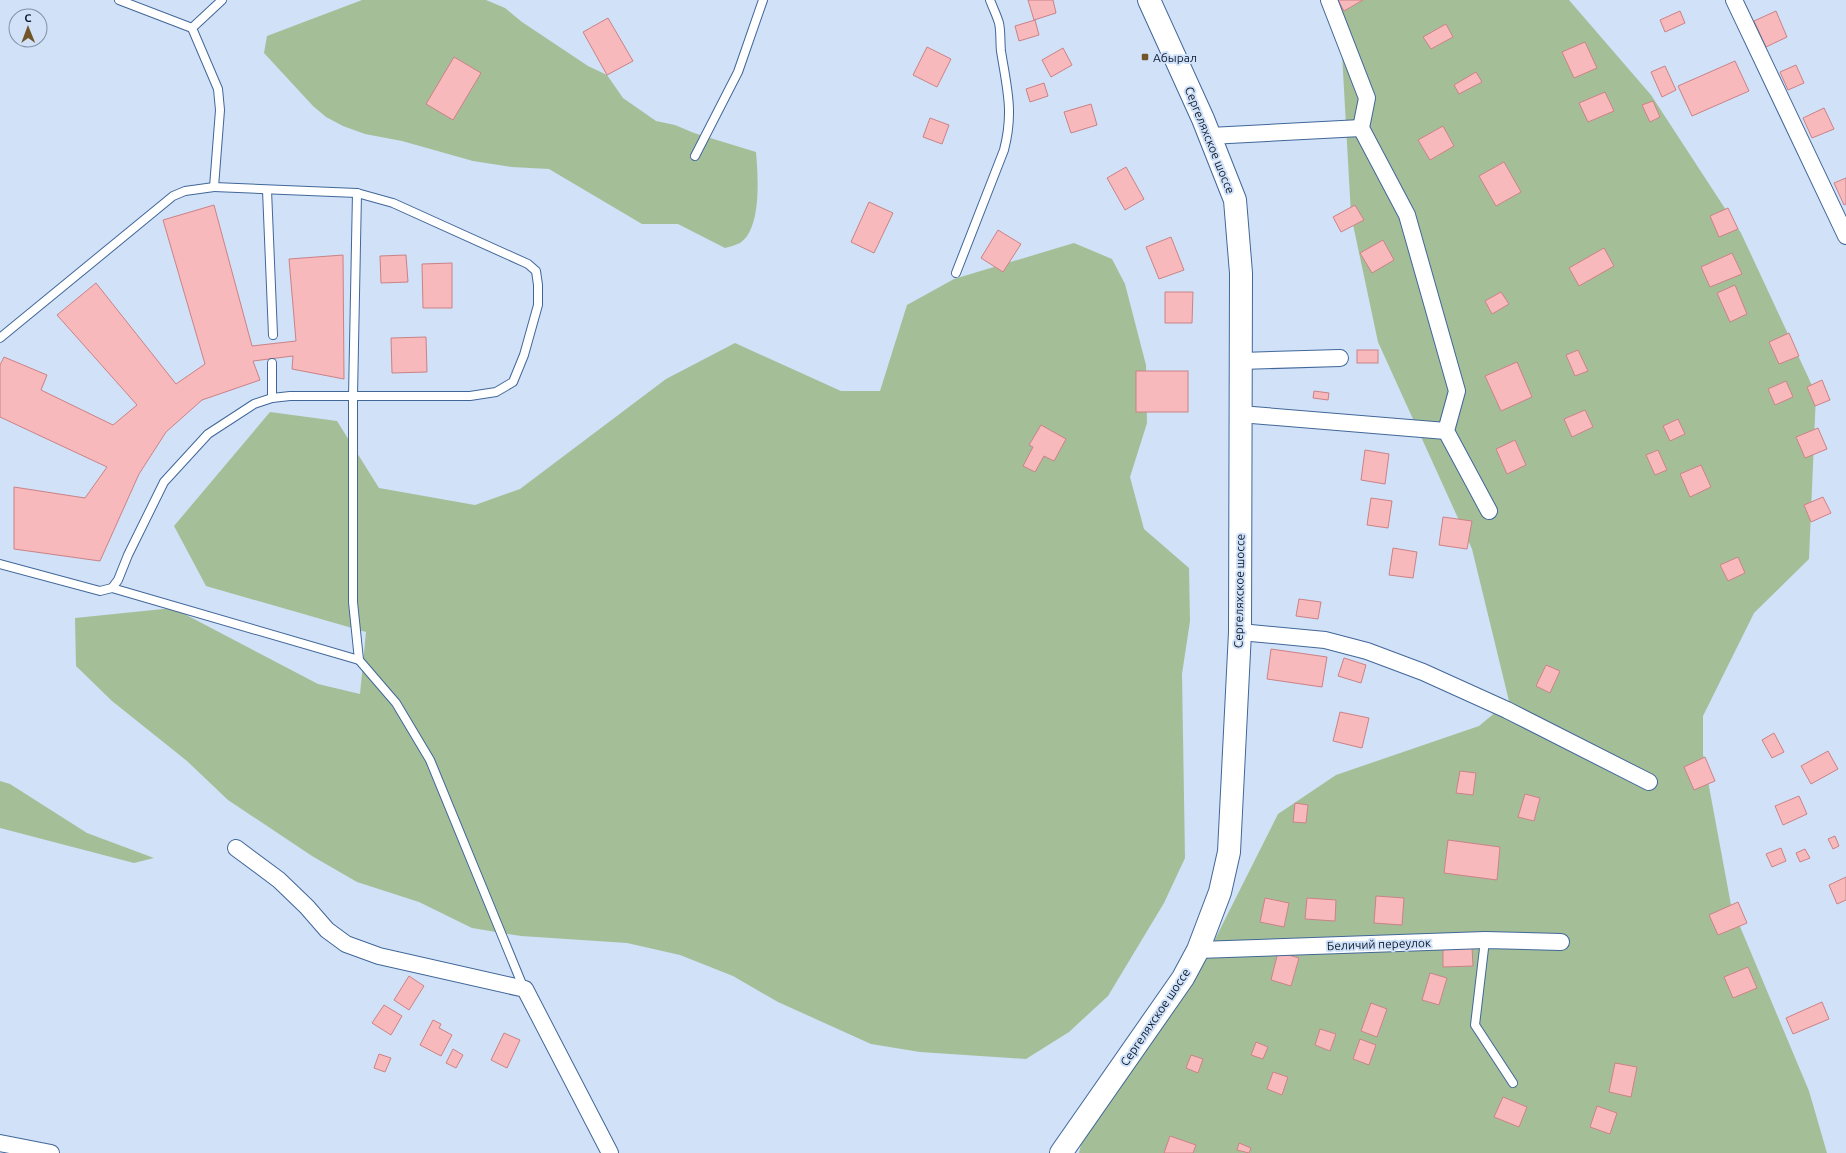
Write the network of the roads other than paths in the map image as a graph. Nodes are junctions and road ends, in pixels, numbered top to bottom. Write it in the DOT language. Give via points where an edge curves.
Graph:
graph roads {
  1 [pos="119,0"];
  2 [pos="222,0"];
  3 [pos="763,0"];
  4 [pos="990,0"];
  5 [pos="1149,0"];
  6 [pos="1329,0"];
  7 [pos="1734,0"];
  8 [pos="192,28"];
  9 [pos="1361,128"];
  10 [pos="1210,136"];
  11 [pos="695,156"];
  12 [pos="214,186"];
  13 [pos="267,190"];
  14 [pos="357,194"];
  15 [pos="1846,236"];
  16 [pos="956,273"];
  17 [pos="273,335"];
  18 [pos="0,338"];
  19 [pos="1340,358"];
  20 [pos="1241,361"];
  21 [pos="272,362"];
  22 [pos="353,396"];
  23 [pos="272,398"];
  24 [pos="1240,414"];
  25 [pos="1446,431"];
  26 [pos="1488,511"];
  27 [pos="0,564"];
  28 [pos="112,588"];
  29 [pos="1240,632"];
  30 [pos="359,660"];
  31 [pos="1648,782"];
  32 [pos="236,848"];
  33 [pos="1485,940"];
  34 [pos="1561,942"];
  35 [pos="1198,950"];
  36 [pos="524,989"];
  37 [pos="1513,1083"];
  38 [pos="0,1143"];
  39 [pos="51,1153"];
  40 [pos="610,1153"];
  41 [pos="1061,1153"];
  1 -- 8 [label="lane"];
  2 -- 8 [label="lane"];
  3 -- 11 [label="lane" via="738,72"];
  4 -- 16 [label="lane" via="999,24 1008,85 1009,132"];
  5 -- 10 [label="main road, Сергеляхское шоссе"];
  6 -- 9 [label="street" via="1367,98"];
  7 -- 15 [label="street"];
  8 -- 12 [label="lane" via="218,89 220,110"];
  9 -- 10 [label="street"];
  9 -- 25 [label="street" via="1407,215 1457,390"];
  10 -- 20 [label="main road, Сергеляхское шоссе" via="1235,200 1241,273"];
  12 -- 13 [label="lane"];
  12 -- 18 [label="lane" via="173,196"];
  13 -- 14 [label="lane"];
  13 -- 17 [label="lane"];
  14 -- 22 [label="lane"];
  14 -- 22 [label="lane" via="393,203 528,264 536,271 538,305 524,355 512,382 496,392 470,396"];
  19 -- 20 [label="street"];
  20 -- 24 [label="main road, Сергеляхское шоссе"];
  21 -- 23 [label="lane"];
  22 -- 23 [label="lane"];
  22 -- 30 [label="lane" via="353,602"];
  23 -- 28 [label="lane" via="254,404 208,434 164,482"];
  24 -- 25 [label="street"];
  24 -- 29 [label="main road, Сергеляхское шоссе"];
  25 -- 26 [label="street"];
  27 -- 28 [label="lane" via="100,591"];
  28 -- 30 [label="lane"];
  29 -- 31 [label="street" via="1325,640 1367,651 1423,672 1507,710"];
  29 -- 35 [label="main road, Сергеляхское шоссе" via="1229,852 1220,892"];
  30 -- 36 [label="lane" via="396,702 430,760"];
  32 -- 36 [label="street" via="279,880 327,930 346,944 379,956"];
  33 -- 34 [label="street, Беличий переулок"];
  33 -- 35 [label="street, Беличий переулок"];
  33 -- 37 [label="lane" via="1475,1025"];
  35 -- 41 [label="main road, Сергеляхское шоссе" via="1183,978"];
  36 -- 40 [label="street"];
  38 -- 39 [label="street"];
}
